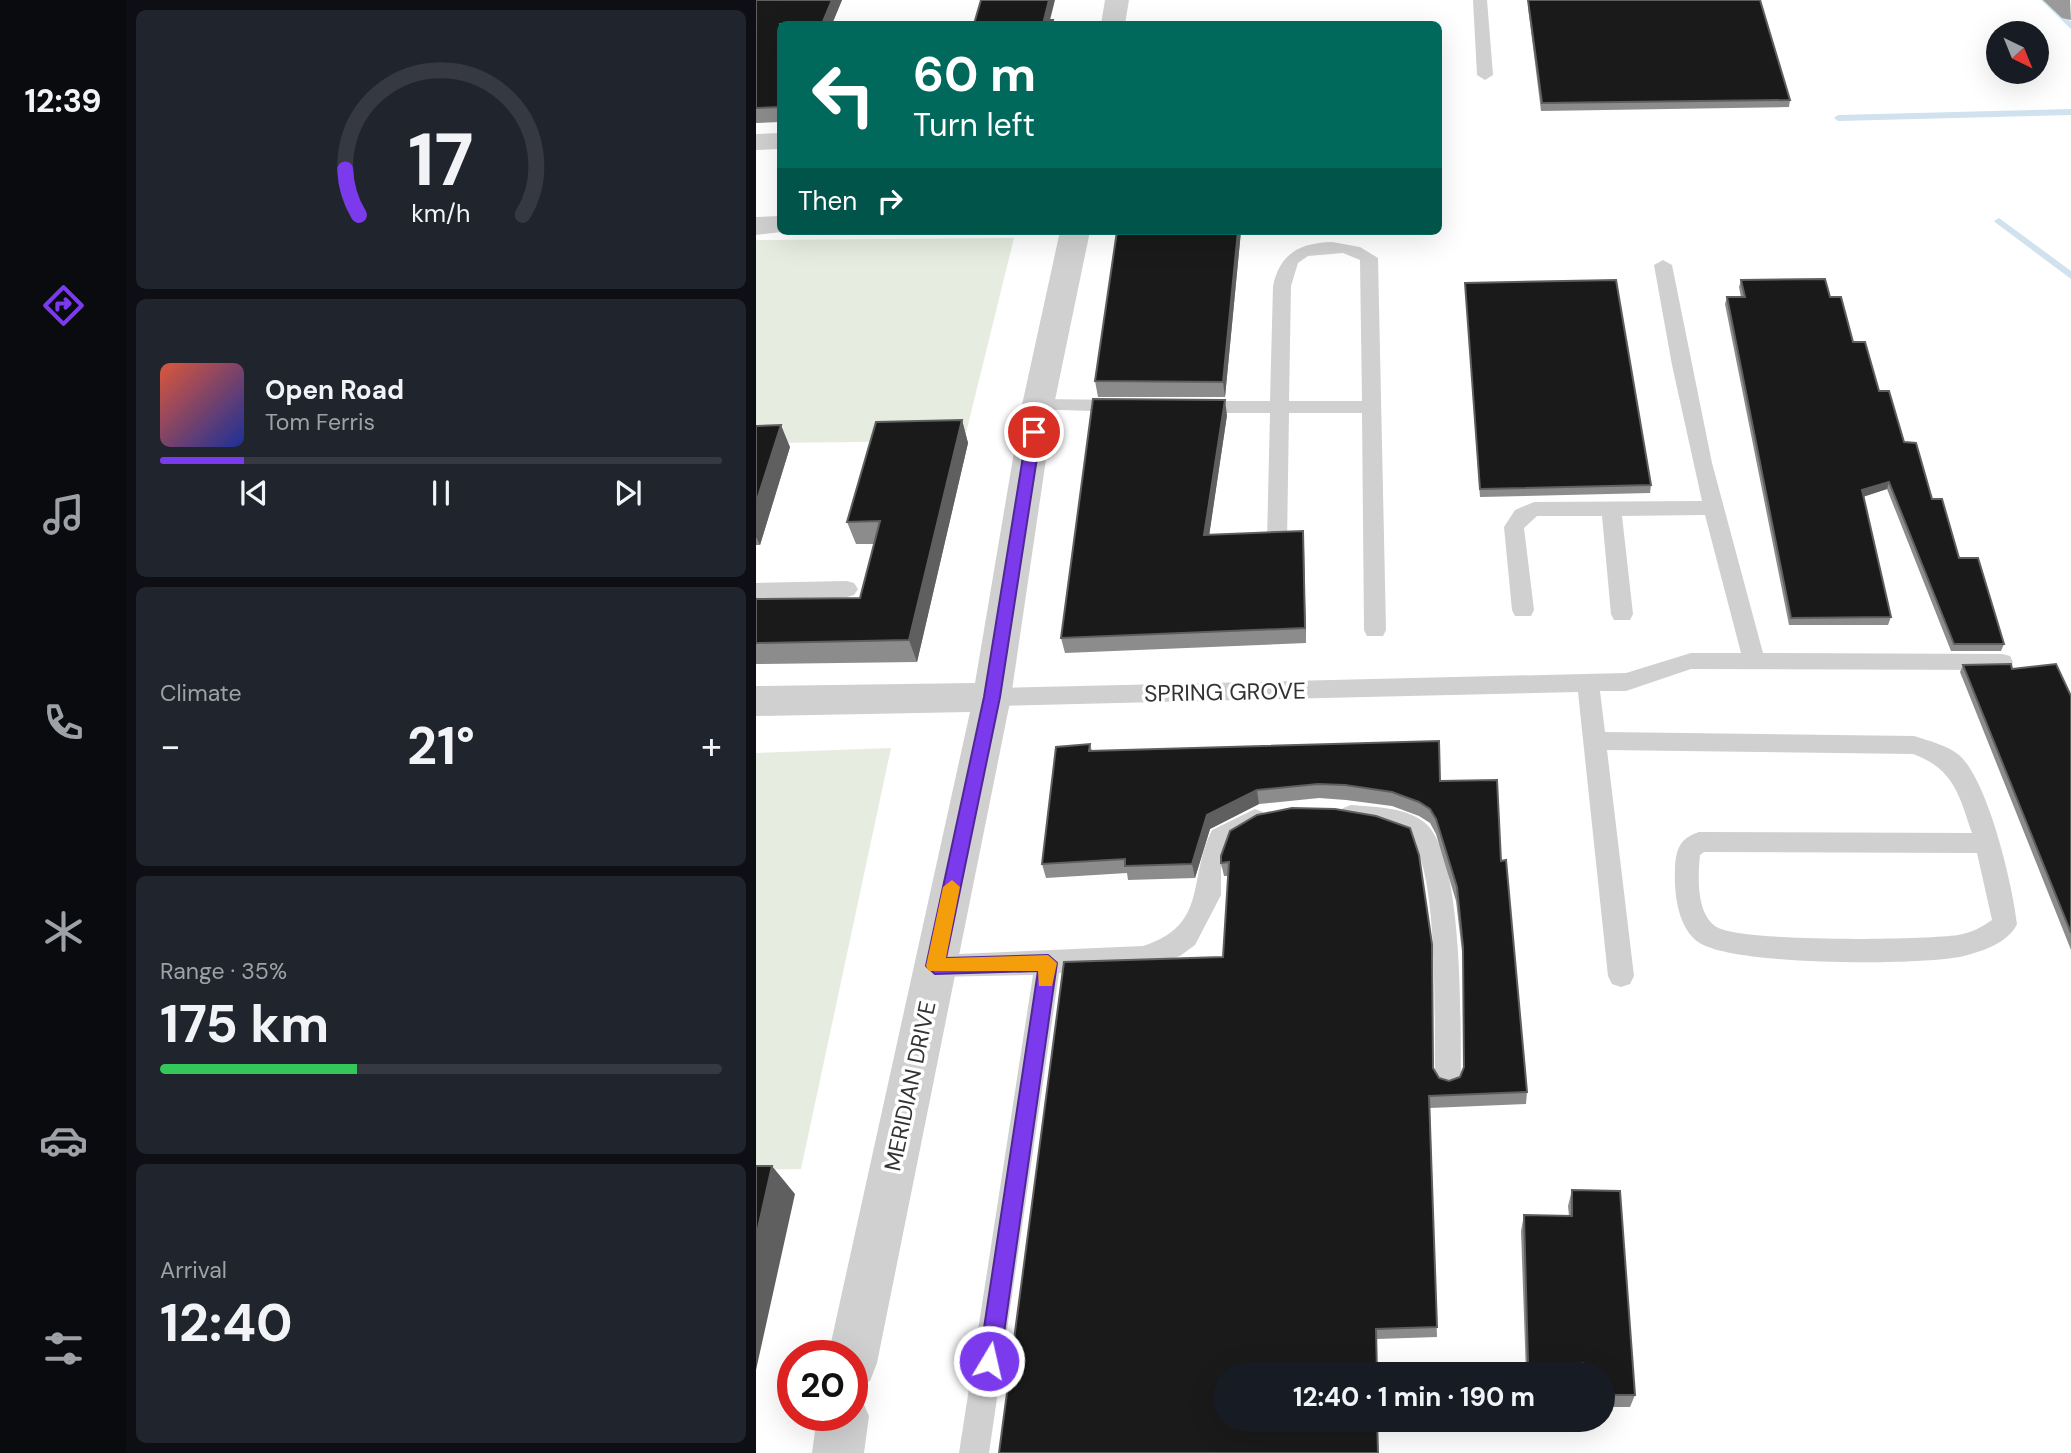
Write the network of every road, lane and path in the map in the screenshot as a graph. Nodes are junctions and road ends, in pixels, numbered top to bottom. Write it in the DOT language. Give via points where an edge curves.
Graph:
graph roads {
  1 [pos="1117,0"];
  2 [pos="1480,0"];
  3 [pos="2056,0"];
  4 [pos="2063,0"];
  5 [pos="2071,10"];
  6 [pos="1114,21"];
  7 [pos="1485,75"];
  8 [pos="777,141"];
  9 [pos="756,142"];
  10 [pos="777,225"];
  11 [pos="756,226"];
  12 [pos="1074,235"];
  13 [pos="1663,265"];
  14 [pos="1038,405"];
  15 [pos="1147,406"];
  16 [pos="1174,406"];
  17 [pos="1371,407"];
  18 [pos="1282,408"];
  19 [pos="1611,508"];
  20 [pos="1711,508"];
  21 [pos="1277,541"];
  22 [pos="846,589"];
  23 [pos="756,591"];
  24 [pos="1523,610"];
  25 [pos="1622,614"];
  26 [pos="1375,630"];
  27 [pos="1754,659"];
  28 [pos="2002,662"];
  29 [pos="1588,683"];
  30 [pos="992,697"];
  31 [pos="756,701"];
  32 [pos="1595,741"];
  33 [pos="1276,814"];
  34 [pos="1332,814"];
  35 [pos="1985,842"];
  36 [pos="1048,963"];
  37 [pos="935,966"];
  38 [pos="1621,976"];
  39 [pos="1448,1079"];
  40 [pos="857,1340"];
  41 [pos="841,1431"];
  42 [pos="838,1453"];
  43 [pos="974,1453"];
  1 -- 6 [label="street"];
  2 -- 7 [label="lane"];
  3 -- 5 [label="highway"];
  4 -- 5 [label="highway"];
  8 -- 9 [label="street"];
  10 -- 11 [label="street"];
  12 -- 14 [label="street, MERIDIAN DRIVE"];
  13 -- 20 [label="lane" via="1678,365"];
  14 -- 15 [label="lane"];
  14 -- 30 [label="street, MERIDIAN DRIVE"];
  16 -- 18 [label="lane"];
  17 -- 18 [label="lane"];
  17 -- 18 [label="lane" via="1369,258 1326,248 1302,251 1284,273"];
  17 -- 26 [label="lane"];
  18 -- 21 [label="lane"];
  19 -- 20 [label="lane"];
  19 -- 24 [label="lane" via="1534,509 1517,520"];
  19 -- 25 [label="lane"];
  20 -- 27 [label="lane"];
  22 -- 23 [label="lane"];
  27 -- 28 [label="lane, SPRING GROVE"];
  27 -- 29 [label="lane, SPRING GROVE" via="1691,661 1626,682"];
  29 -- 30 [label="lane, SPRING GROVE"];
  29 -- 32 [label="lane"];
  30 -- 31 [label="street, SPRING GROVE"];
  30 -- 37 [label="street, MERIDIAN DRIVE"];
  32 -- 35 [label="lane" via="1914,746 1934,751 1954,765 1966,782"];
  32 -- 38 [label="lane"];
  33 -- 36 [label="lane" via="1256,818 1220,837 1209,869 1209,895 1186,937 1171,948 1143,957"];
  34 -- 39 [label="lane" via="1390,818 1421,833 1442,906"];
  35 -- 35 [label="lane" via="1699,842 1688,851 1686,878 1694,919 1709,936 1732,945 1955,947 1994,934 2006,924"];
  36 -- 37 [label="lane"];
  36 -- 43 [label="lane"];
  37 -- 40 [label="street, MERIDIAN DRIVE"];
  41 -- 42 [label="street"];
}
